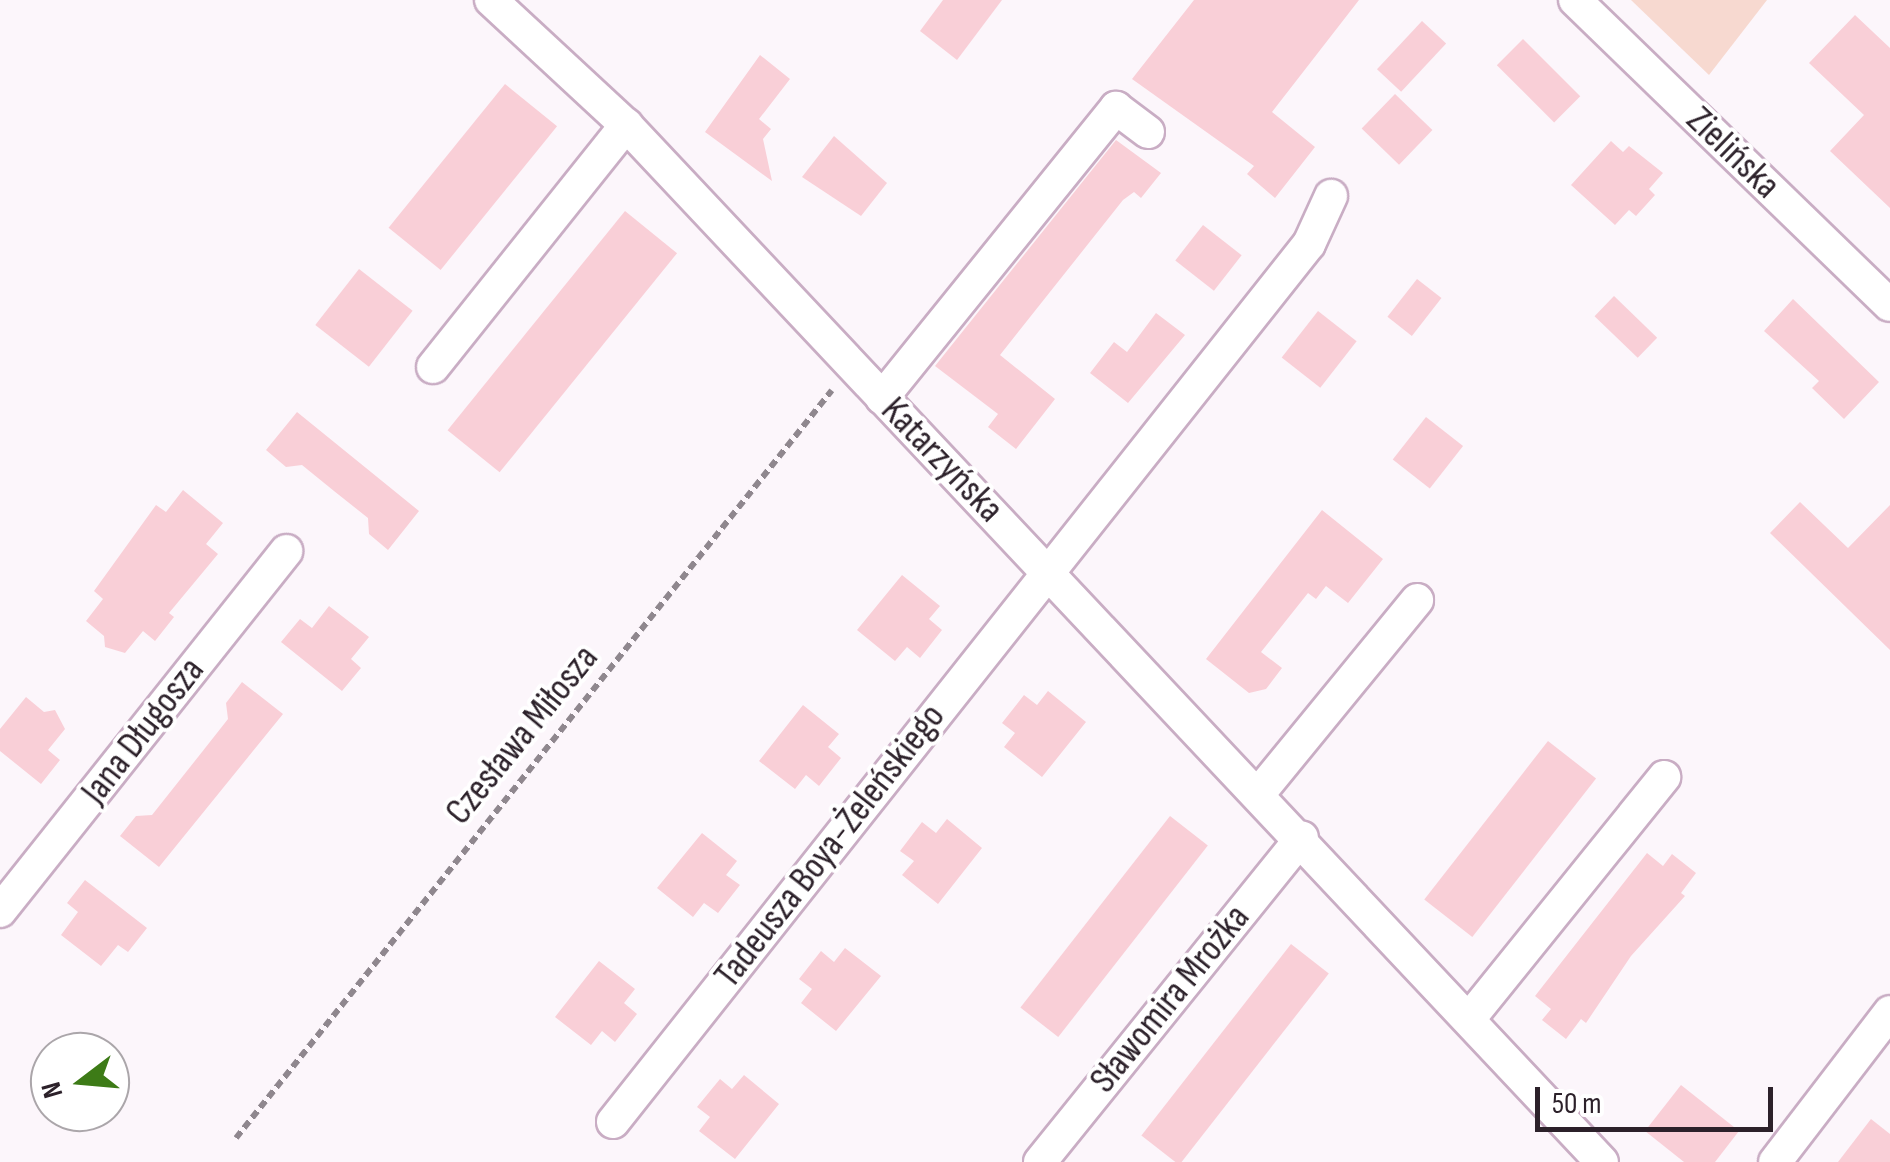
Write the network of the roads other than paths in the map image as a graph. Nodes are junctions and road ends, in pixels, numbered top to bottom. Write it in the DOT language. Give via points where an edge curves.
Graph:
graph roads {
  1 [pos="492,0"];
  2 [pos="1575,0"];
  3 [pos="626,125"];
  4 [pos="1148,132"];
  5 [pos="1331,196"];
  6 [pos="1890,306"];
  7 [pos="433,367"];
  8 [pos="882,398"];
  9 [pos="286,551"];
  10 [pos="1047,570"];
  11 [pos="1417,600"];
  12 [pos="1664,777"];
  13 [pos="1260,792"];
  14 [pos="1302,837"];
  15 [pos="0,911"];
  16 [pos="1890,1012"];
  17 [pos="1469,1019"];
  18 [pos="613,1122"];
  19 [pos="1040,1162"];
  20 [pos="1602,1162"];
  21 [pos="1775,1162"];
  1 -- 3 [label="street, Katarzyńska"];
  2 -- 6 [label="street, Zielińska"];
  3 -- 7 [label="street"];
  3 -- 8 [label="street, Katarzyńska"];
  4 -- 8 [label="street" via="1116,108"];
  5 -- 10 [label="street, Tadeusza Boya-Żeleńskiego" via="1309,244"];
  8 -- 10 [label="street, Katarzyńska"];
  9 -- 15 [label="street, Jana Długosza"];
  10 -- 13 [label="street, Katarzyńska"];
  10 -- 18 [label="street, Tadeusza Boya-Żeleńskiego"];
  11 -- 13 [label="street"];
  12 -- 17 [label="street"];
  13 -- 14 [label="street, Katarzyńska"];
  14 -- 17 [label="street, Katarzyńska"];
  14 -- 19 [label="street, Sławomira Mrożka"];
  16 -- 21 [label="street"];
  17 -- 20 [label="street, Katarzyńska"];
}
